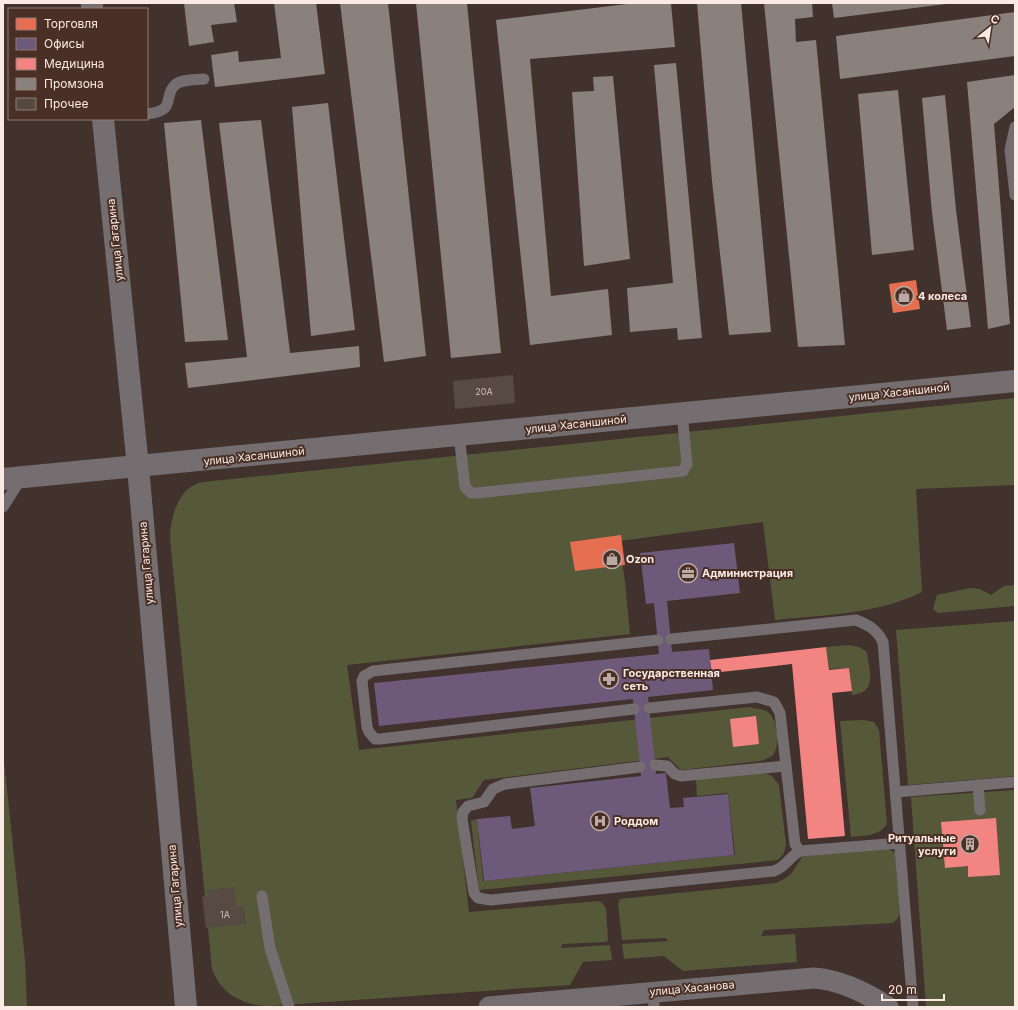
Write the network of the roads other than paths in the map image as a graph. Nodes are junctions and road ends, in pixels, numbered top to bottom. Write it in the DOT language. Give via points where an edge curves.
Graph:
graph roads {
  1 [pos="204,79"];
  2 [pos="148,114"];
  3 [pos="106,120"];
  4 [pos="1015,127"];
  5 [pos="1015,195"];
  6 [pos="1015,381"];
  7 [pos="682,413"];
  8 [pos="459,436"];
  9 [pos="138,467"];
  10 [pos="13,478"];
  11 [pos="3,507"];
  12 [pos="671,638"];
  13 [pos="658,640"];
  14 [pos="649,708"];
  15 [pos="634,709"];
  16 [pos="655,765"];
  17 [pos="640,766"];
  18 [pos="786,766"];
  19 [pos="1015,782"];
  20 [pos="978,785"];
  21 [pos="896,792"];
  22 [pos="980,810"];
  23 [pos="900,843"];
  24 [pos="800,850"];
  25 [pos="262,896"];
  26 [pos="654,999"];
  27 [pos="186,1007"];
  28 [pos="290,1007"];
  29 [pos="489,1007"];
  30 [pos="888,1007"];
  31 [pos="913,1007"];
  1 -- 2 [label="lane" via="175,85 168,105 157,113"];
  3 -- 9 [label="street, улица Гагарина"];
  4 -- 5 [label="lane" via="1010,150"];
  6 -- 7 [label="street, улица Хасаншиной"];
  7 -- 8 [label="street, улица Хасаншиной"];
  7 -- 8 [label="lane" via="687,464 683,471 477,493 471,493 465,487"];
  8 -- 9 [label="street, улица Хасаншиной"];
  9 -- 10 [label="street, улица Хасаншиной"];
  9 -- 27 [label="street, улица Гагарина"];
  10 -- 11 [label="lane"];
  12 -- 21 [label="lane" via="856,620 873,629 883,642"];
  13 -- 15 [label="lane" via="373,671 364,676 362,681 369,732 375,739"];
  14 -- 18 [label="lane" via="757,696 767,699 774,702 780,713"];
  16 -- 18 [label="lane" via="667,766 681,776"];
  17 -- 24 [label="lane" via="505,784 493,789 484,802 468,806 462,818 474,893 478,898 491,900 774,871 782,868 792,855"];
  18 -- 24 [label="lane" via="794,844"];
  19 -- 20 [label="lane"];
  20 -- 21 [label="lane"];
  20 -- 22 [label="lane"];
  21 -- 23 [label="lane"];
  23 -- 24 [label="lane"];
  23 -- 31 [label="lane"];
  25 -- 28 [label="lane" via="270,948"];
  26 -- 29 [label="street, улица Хасанова"];
  26 -- 30 [label="street, улица Хасанова" via="814,978 838,981"];
}
